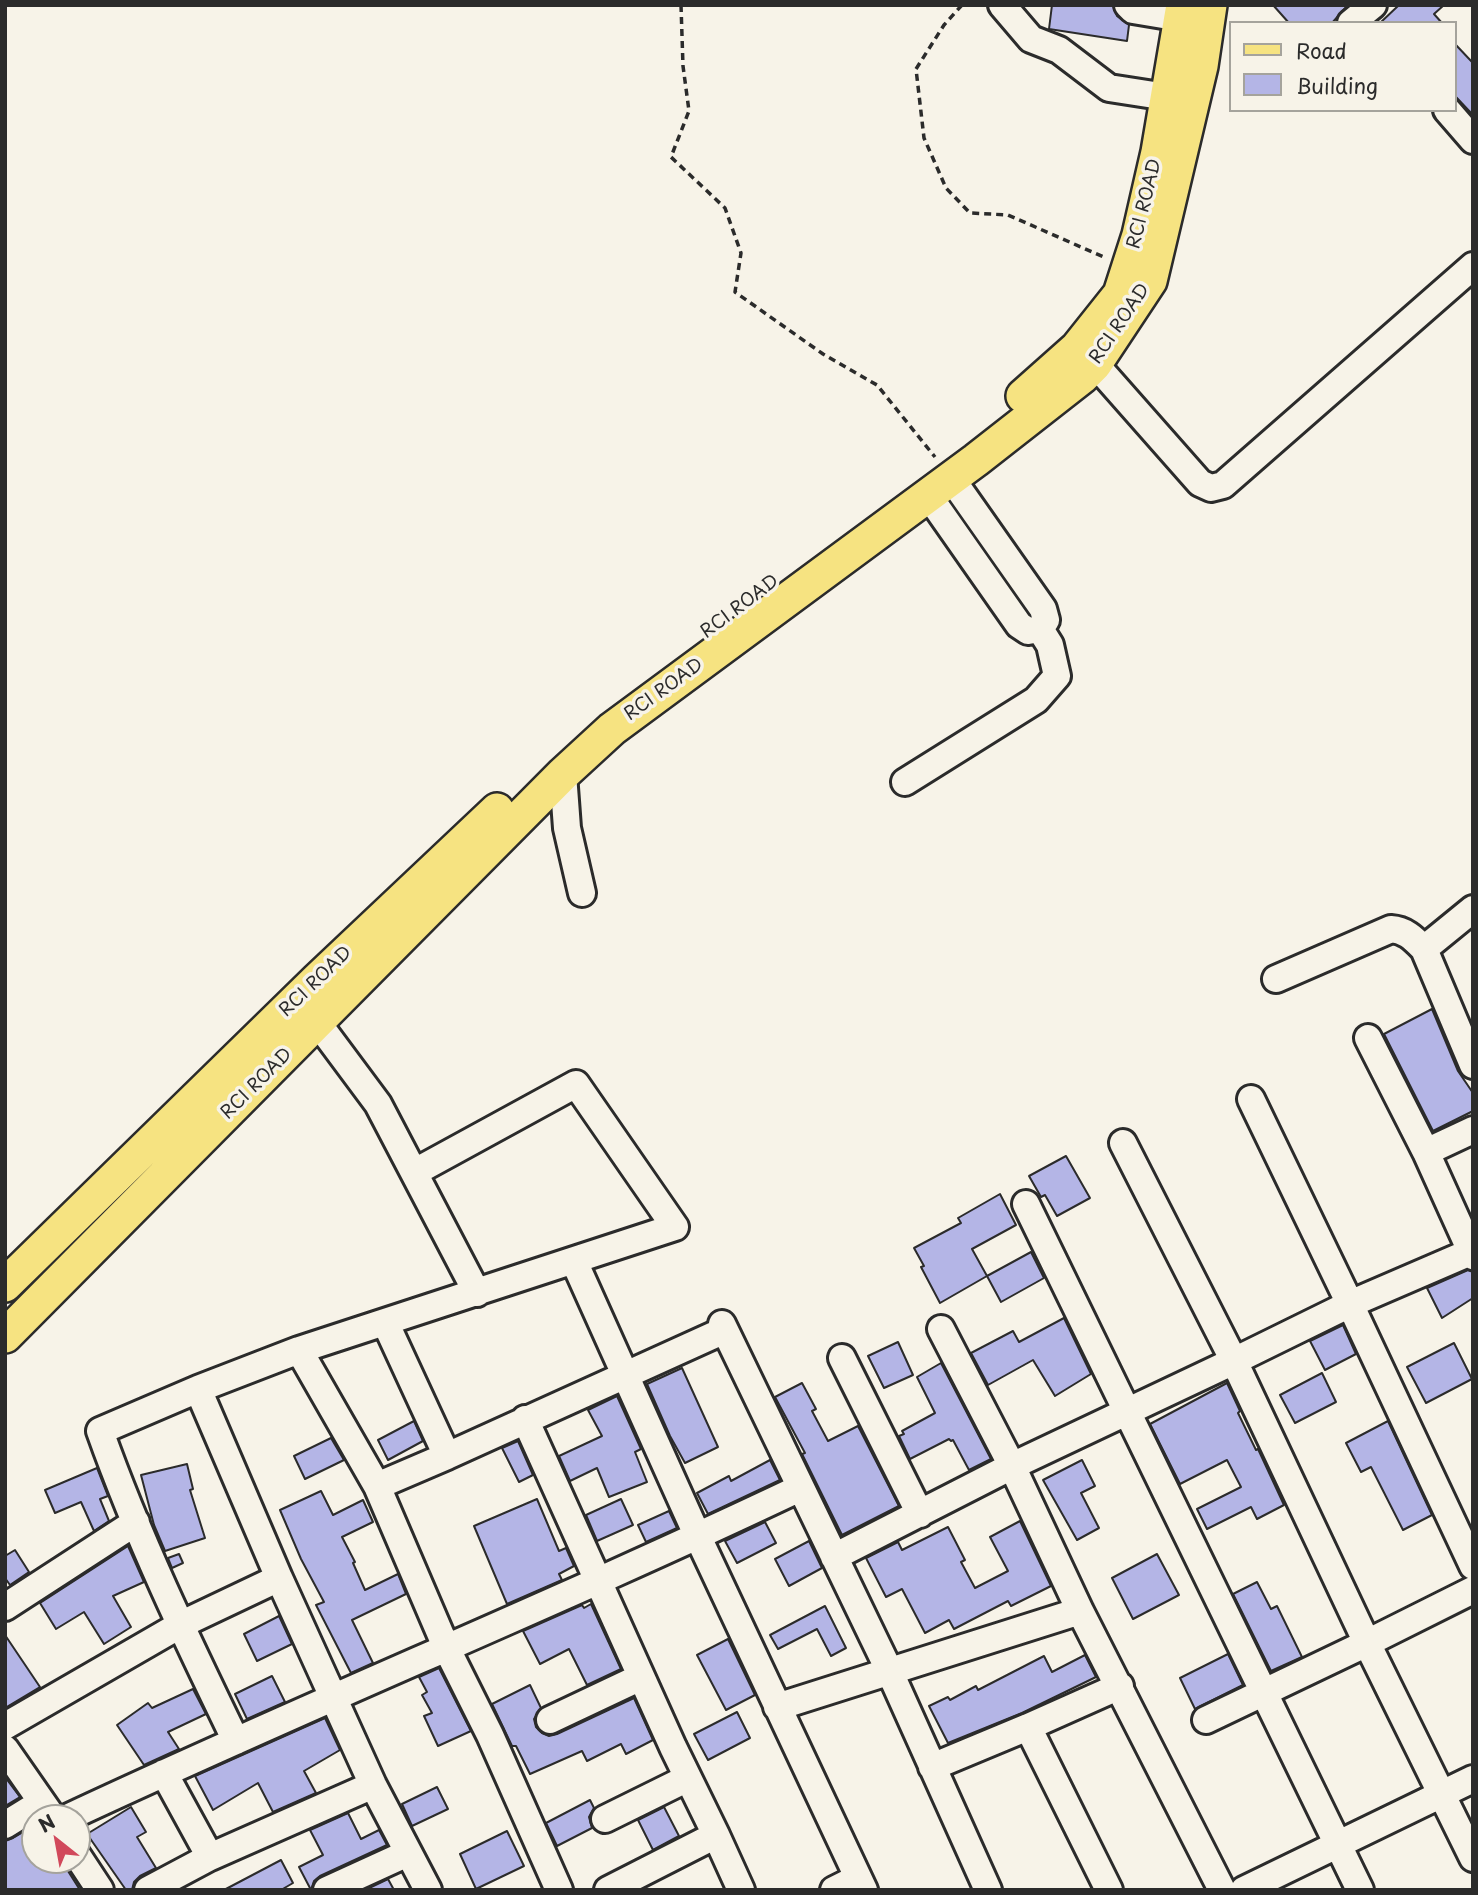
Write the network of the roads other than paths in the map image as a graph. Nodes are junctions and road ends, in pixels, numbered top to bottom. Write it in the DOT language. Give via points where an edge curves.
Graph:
graph roads {
  1 [pos="1002,5"];
  2 [pos="1128,5"];
  3 [pos="1191,10"];
  4 [pos="1167,97"];
  5 [pos="1449,112"];
  6 [pos="1473,140"];
  7 [pos="1473,266"];
  8 [pos="1095,364"];
  9 [pos="939,478"];
  10 [pos="780,590"];
  11 [pos="563,774"];
  12 [pos="905,782"];
  13 [pos="582,893"];
  14 [pos="1473,909"];
  15 [pos="1424,949"];
  16 [pos="1276,979"];
  17 [pos="317,1023"];
  18 [pos="1368,1038"];
  19 [pos="1473,1065"];
  20 [pos="242,1075"];
  21 [pos="1251,1099"];
  22 [pos="1473,1130"];
  23 [pos="1124,1143"];
  24 [pos="1426,1152"];
  25 [pos="415,1172"];
  26 [pos="1026,1204"];
  27 [pos="1472,1253"];
  28 [pos="574,1261"];
  29 [pos="5,1285"];
  30 [pos="477,1293"];
  31 [pos="1350,1304"];
  32 [pos="386,1324"];
  33 [pos="941,1329"];
  34 [pos="5,1336"];
  35 [pos="299,1350"];
  36 [pos="842,1358"];
  37 [pos="1234,1362"];
  38 [pos="625,1376"];
  39 [pos="198,1389"];
  40 [pos="1127,1411"];
  41 [pos="525,1419"];
  42 [pos="447,1456"];
  43 [pos="1012,1466"];
  44 [pos="377,1486"];
  45 [pos="800,1488"];
  46 [pos="920,1514"];
  47 [pos="136,1522"];
  48 [pos="698,1536"];
  49 [pos="834,1557"];
  50 [pos="1473,1566"];
  51 [pos="279,1578"];
  52 [pos="598,1583"];
  53 [pos="1473,1590"];
  54 [pos="5,1608"];
  55 [pos="1080,1611"];
  56 [pos="180,1625"];
  57 [pos="1367,1643"];
  58 [pos="446,1647"];
  59 [pos="889,1670"];
  60 [pos="641,1677"];
  61 [pos="1120,1686"];
  62 [pos="1264,1692"];
  63 [pos="331,1698"];
  64 [pos="777,1707"];
  65 [pos="551,1720"];
  66 [pos="1206,1720"];
  67 [pos="5,1726"];
  68 [pos="1028,1727"];
  69 [pos="236,1741"];
  70 [pos="5,1749"];
  71 [pos="932,1767"];
  72 [pos="164,1773"];
  73 [pos="688,1778"];
  74 [pos="1473,1779"];
  75 [pos="373,1785"];
  76 [pos="1440,1795"];
  77 [pos="44,1804"];
  78 [pos="91,1807"];
  79 [pos="605,1819"];
  80 [pos="716,1835"];
  81 [pos="1337,1843"];
  82 [pos="408,1853"];
  83 [pos="210,1857"];
  84 [pos="1473,1858"];
  85 [pos="89,1874"];
  86 [pos="861,1884"];
  87 [pos="100,1890"];
  88 [pos="148,1890"];
  89 [pos="327,1890"];
  90 [pos="428,1890"];
  91 [pos="559,1890"];
  92 [pos="608,1890"];
  93 [pos="741,1890"];
  94 [pos="834,1890"];
  95 [pos="988,1890"];
  96 [pos="1109,1890"];
  97 [pos="1222,1890"];
  98 [pos="1244,1890"];
  99 [pos="1360,1890"];
  1 -- 4 [label="street" via="1031,40 1059,50 1108,88"];
  2 -- 3 [label="street" via="1133,10"];
  3 -- 4 [label="main road, RCI ROAD"];
  3 -- 8 [label="main road, RCI ROAD" via="1201,66 1150,281"];
  4 -- 9 [label="main road, RCI ROAD" via="1139,235 1121,294 1077,348"];
  5 -- 6 [label="street"];
  7 -- 8 [label="street" via="1223,485 1211,488 1200,483"];
  8 -- 9 [label="main road, RCI ROAD"];
  9 -- 10 [label="main road, RCI ROAD"];
  9 -- 12 [label="street" via="1043,608 1046,620 1040,629 1050,645 1057,676 1036,700"];
  10 -- 11 [label="main road, RCI ROAD"];
  10 -- 20 [label="main road, RCI ROAD" via="643,678 556,752"];
  11 -- 13 [label="street" via="566,828"];
  11 -- 17 [label="main road, RCI ROAD"];
  14 -- 15 [label="street"];
  15 -- 16 [label="street" via="1412,937 1391,929"];
  15 -- 19 [label="street"];
  17 -- 20 [label="main road, RCI ROAD"];
  17 -- 25 [label="street" via="378,1104"];
  18 -- 24 [label="street"];
  20 -- 29 [label="main road, RCI ROAD"];
  20 -- 34 [label="main road, RCI ROAD"];
  21 -- 31 [label="street"];
  22 -- 24 [label="street"];
  23 -- 37 [label="street"];
  24 -- 27 [label="street"];
  25 -- 28 [label="street" via="576,1084 675,1227"];
  25 -- 30 [label="street"];
  26 -- 40 [label="street"];
  27 -- 31 [label="street"];
  28 -- 30 [label="street"];
  28 -- 38 [label="street"];
  30 -- 32 [label="street"];
  31 -- 37 [label="street"];
  31 -- 50 [label="street"];
  32 -- 35 [label="street"];
  32 -- 42 [label="street"];
  33 -- 43 [label="street"];
  35 -- 39 [label="street"];
  35 -- 44 [label="street"];
  36 -- 46 [label="street"];
  37 -- 40 [label="street"];
  37 -- 57 [label="street"];
  38 -- 41 [label="street"];
  38 -- 45 [label="street" via="724,1327"];
  38 -- 48 [label="street"];
  39 -- 47 [label="street" via="100,1432"];
  39 -- 51 [label="street"];
  40 -- 43 [label="street"];
  40 -- 62 [label="street"];
  41 -- 42 [label="street"];
  41 -- 52 [label="street"];
  42 -- 44 [label="street"];
  43 -- 46 [label="street"];
  43 -- 55 [label="street"];
  44 -- 58 [label="street"];
  45 -- 48 [label="street"];
  45 -- 49 [label="street"];
  46 -- 49 [label="street"];
  47 -- 54 [label="street"];
  47 -- 56 [label="street"];
  48 -- 52 [label="street"];
  48 -- 64 [label="street"];
  49 -- 59 [label="street"];
  51 -- 56 [label="street"];
  51 -- 63 [label="street"];
  52 -- 58 [label="street"];
  52 -- 60 [label="street"];
  53 -- 57 [label="street"];
  55 -- 59 [label="street"];
  55 -- 61 [label="street"];
  56 -- 67 [label="street"];
  56 -- 69 [label="street"];
  57 -- 62 [label="street"];
  57 -- 76 [label="street"];
  58 -- 63 [label="street"];
  58 -- 91 [label="street"];
  59 -- 64 [label="street"];
  59 -- 71 [label="street"];
  60 -- 65 [label="street"];
  60 -- 73 [label="street"];
  61 -- 68 [label="street"];
  61 -- 97 [label="street"];
  62 -- 66 [label="street"];
  62 -- 81 [label="street"];
  63 -- 69 [label="street"];
  63 -- 75 [label="street"];
  64 -- 86 [label="street"];
  68 -- 71 [label="street"];
  68 -- 96 [label="street"];
  69 -- 72 [label="street"];
  70 -- 77 [label="street"];
  71 -- 95 [label="street"];
  72 -- 78 [label="street"];
  72 -- 83 [label="street"];
  73 -- 79 [label="street"];
  73 -- 80 [label="street"];
  74 -- 76 [label="street"];
  75 -- 82 [label="street"];
  75 -- 83 [label="street"];
  76 -- 81 [label="street"];
  76 -- 84 [label="street"];
  80 -- 92 [label="street"];
  80 -- 93 [label="street"];
  81 -- 98 [label="street"];
  81 -- 99 [label="street"];
  82 -- 89 [label="street"];
  82 -- 90 [label="street"];
  83 -- 88 [label="street"];
  85 -- 87 [label="street"];
  86 -- 94 [label="street"];
}
